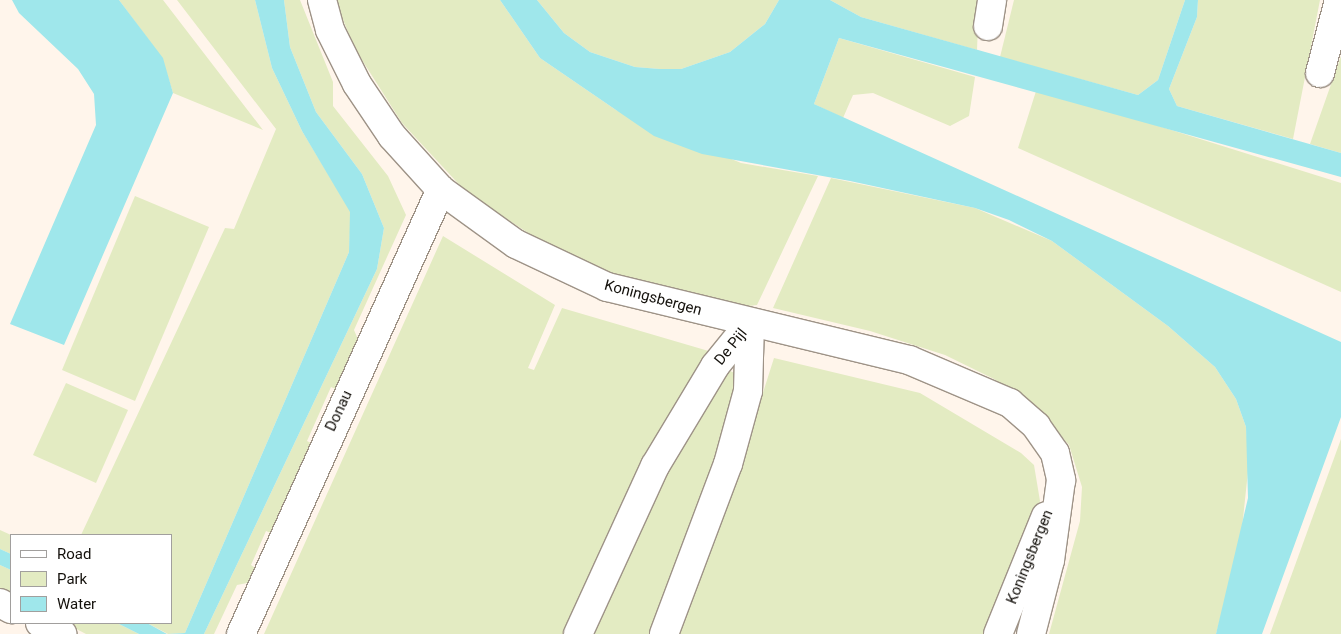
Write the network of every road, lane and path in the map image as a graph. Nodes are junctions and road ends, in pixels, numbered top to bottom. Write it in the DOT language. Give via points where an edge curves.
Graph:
graph roads {
  1 [pos="322,0"];
  2 [pos="1338,0"];
  3 [pos="1320,73"];
  4 [pos="441,190"];
  5 [pos="750,323"];
  6 [pos="1061,480"];
  7 [pos="42,624"];
  8 [pos="64,634"];
  9 [pos="241,634"];
  10 [pos="578,634"];
  11 [pos="664,634"];
  12 [pos="998,634"];
  13 [pos="1031,634"];
  1 -- 4 [label="street, Koningsbergen" via="330,30 357,84 392,136"];
  2 -- 3 [label="street"];
  4 -- 5 [label="street, Koningsbergen" via="516,244 562,269 607,287"];
  4 -- 9 [label="street, Donau"];
  5 -- 6 [label="street, Koningsbergen" via="909,360 1010,403 1036,426 1055,453"];
  5 -- 10 [label="street, De Pijl" via="715,366 664,450 626,523"];
  5 -- 11 [label="street, De Pijl" via="748,391 728,464"];
  6 -- 12 [label="street, Koningsbergen"];
  6 -- 13 [label="street, Koningsbergen" via="1050,560"];
  7 -- 8 [label="street"];
}
